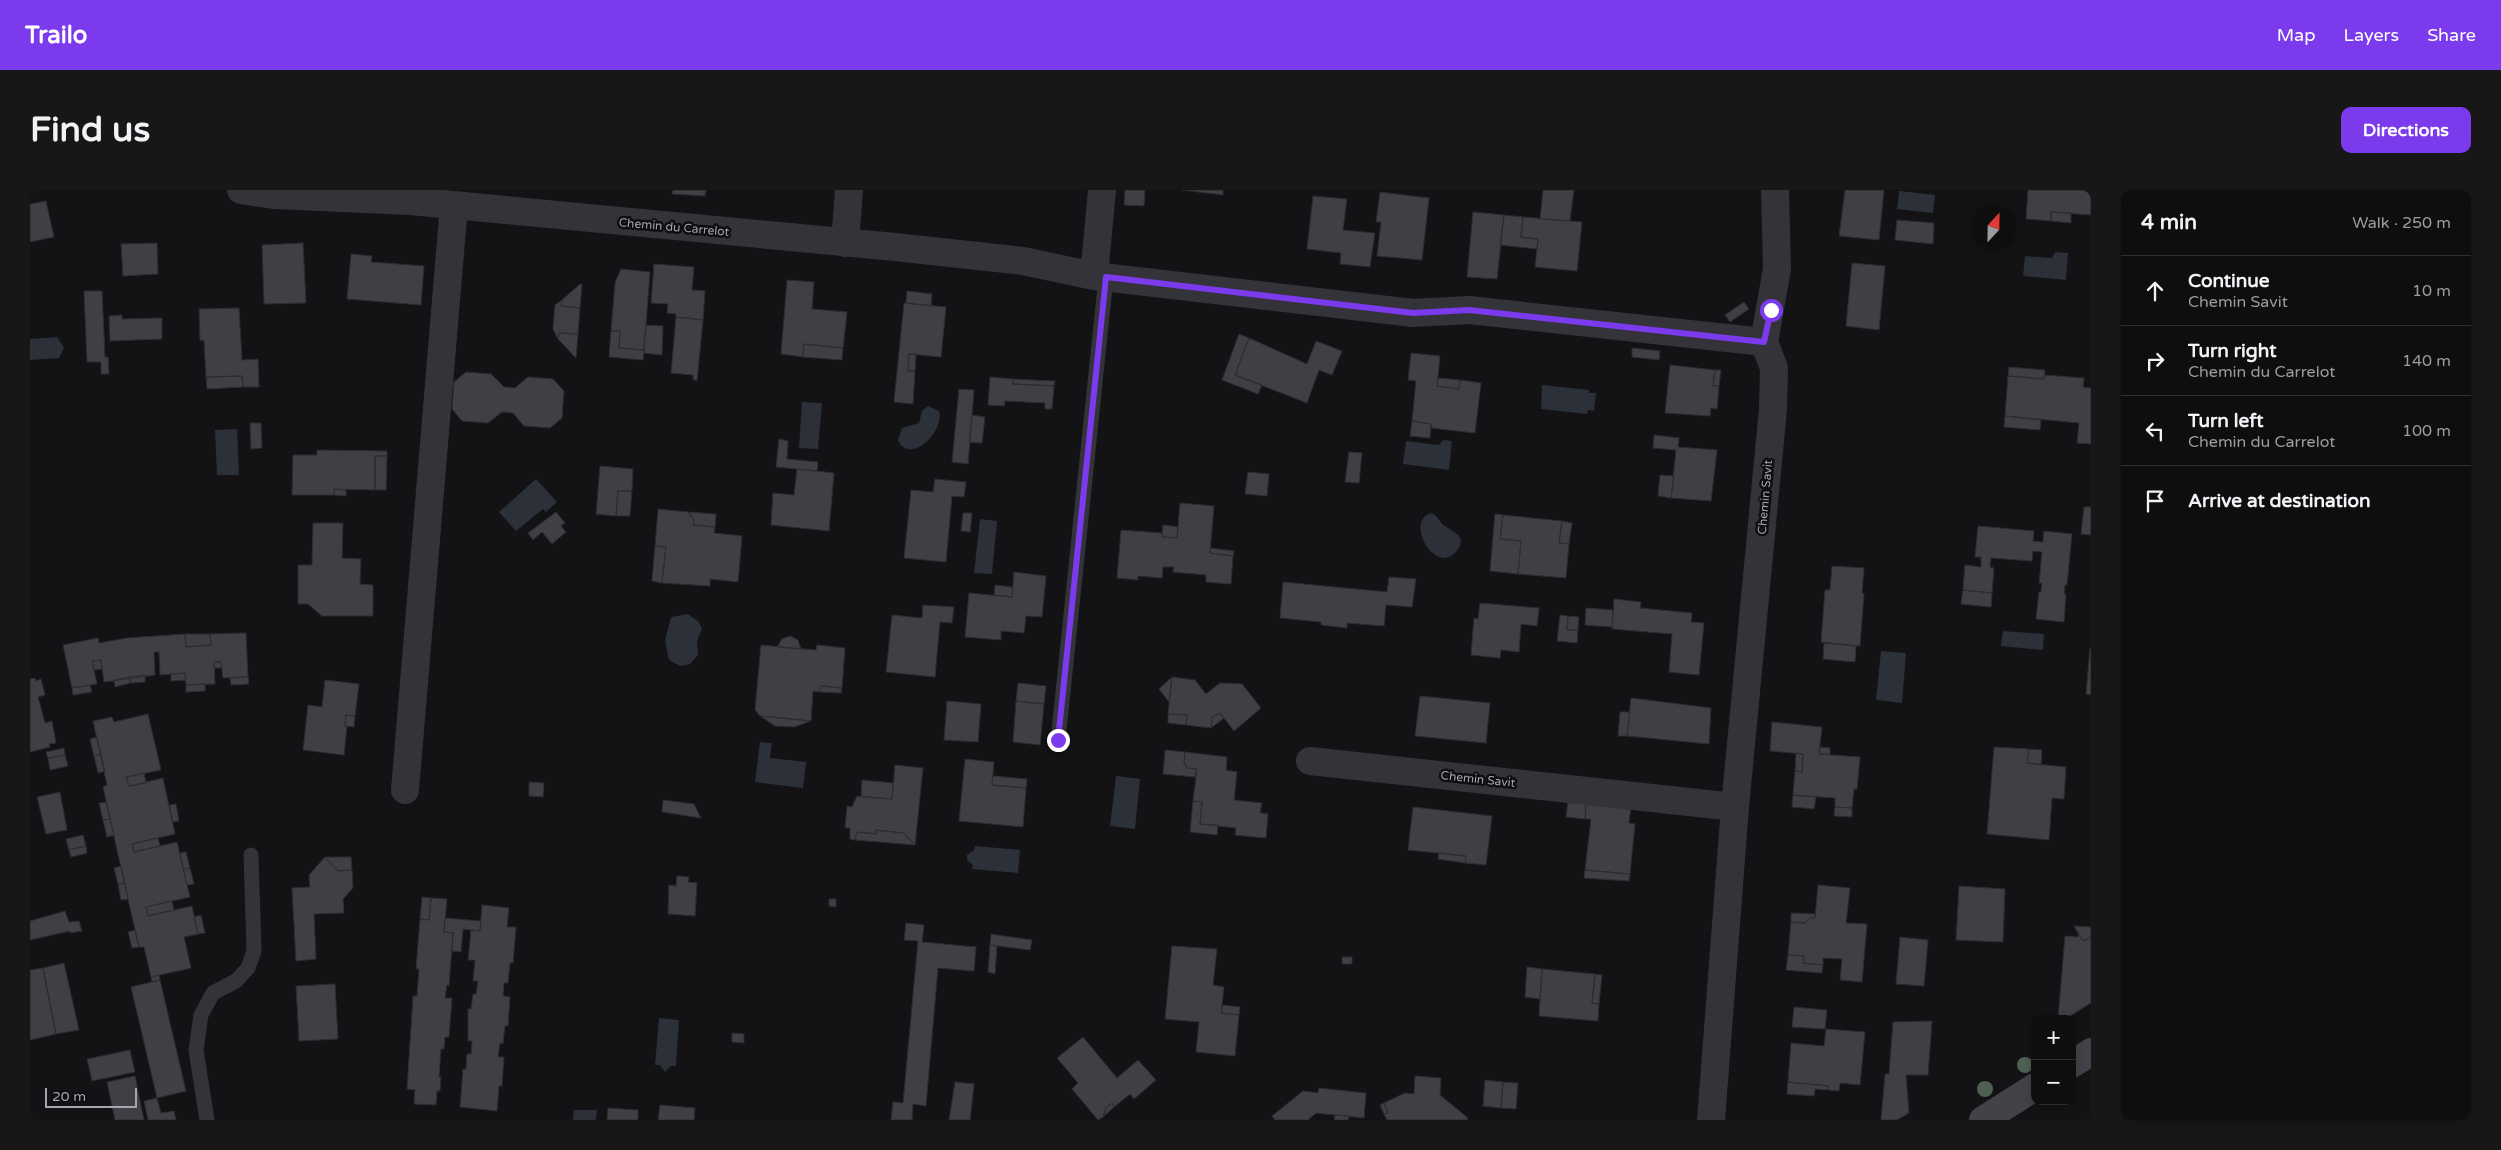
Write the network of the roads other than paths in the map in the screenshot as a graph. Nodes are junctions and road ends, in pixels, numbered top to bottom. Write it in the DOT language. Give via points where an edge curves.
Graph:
graph roads {
  1 [pos="241,190"];
  2 [pos="849,190"];
  3 [pos="1102,190"];
  4 [pos="1775,190"];
  5 [pos="454,205"];
  6 [pos="845,243"];
  7 [pos="1100,277"];
  8 [pos="1764,342"];
  9 [pos="1058,740"];
  10 [pos="1310,762"];
  11 [pos="405,790"];
  12 [pos="1735,807"];
  13 [pos="251,855"];
  14 [pos="2091,1052"];
  15 [pos="2076,1061"];
  16 [pos="2031,1089"];
  17 [pos="207,1120"];
  18 [pos="1712,1120"];
  19 [pos="1982,1120"];
  1 -- 5 [label="street, Chemin du Carrelot" via="274,195"];
  2 -- 6 [label="street"];
  3 -- 7 [label="street"];
  4 -- 8 [label="street" via="1777,269"];
  5 -- 6 [label="street, Chemin du Carrelot"];
  5 -- 11 [label="street"];
  6 -- 7 [label="street, Chemin du Carrelot" via="1023,261"];
  7 -- 8 [label="street, Chemin du Carrelot" via="1413,313 1469,310"];
  7 -- 9 [label="lane"];
  8 -- 12 [label="street, Chemin Savit" via="1774,368 1773,409"];
  10 -- 12 [label="street, Chemin Savit"];
  12 -- 18 [label="street, Chemin Savit"];
  13 -- 17 [label="lane" via="254,951 248,968 236,981 213,993 201,1015 196,1050"];
  14 -- 15 [label="main road"];
  16 -- 19 [label="main road"];
}
